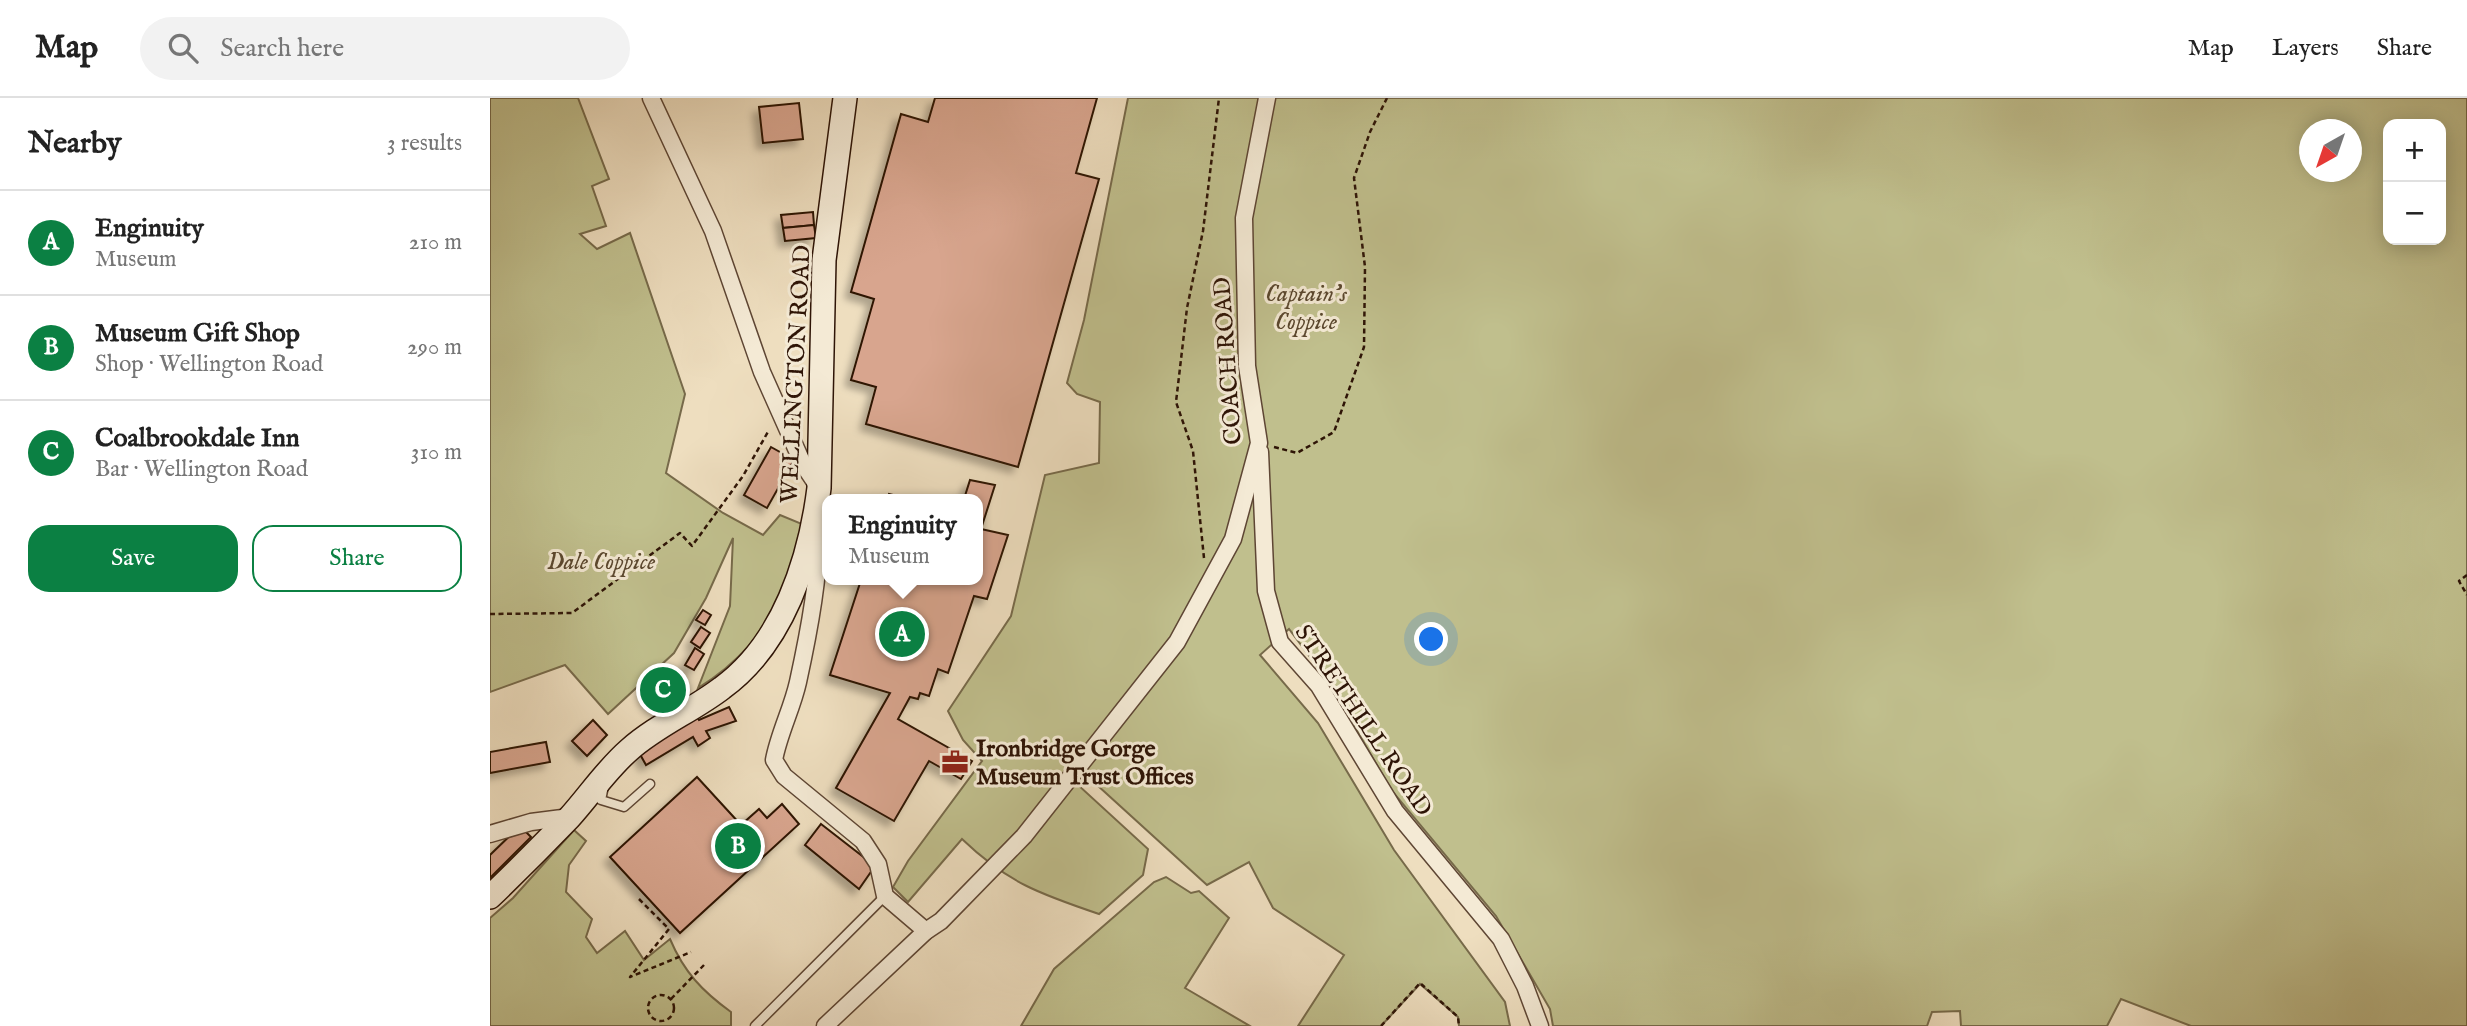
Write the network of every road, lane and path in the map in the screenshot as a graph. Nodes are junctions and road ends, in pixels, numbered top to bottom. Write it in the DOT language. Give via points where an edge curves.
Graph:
graph roads {
  1 [pos="651,98"];
  2 [pos="845,98"];
  3 [pos="1219,98"];
  4 [pos="1267,98"];
  5 [pos="1387,98"];
  6 [pos="779,412"];
  7 [pos="1259,443"];
  8 [pos="819,488"];
  9 [pos="816,512"];
  10 [pos="2467,575"];
  11 [pos="1207,589"];
  12 [pos="2467,595"];
  13 [pos="490,614"];
  14 [pos="607,773"];
  15 [pos="650,784"];
  16 [pos="570,817"];
  17 [pos="490,834"];
  18 [pos="885,896"];
  19 [pos="490,897"];
  20 [pos="639,899"];
  21 [pos="926,931"];
  22 [pos="691,952"];
  23 [pos="704,965"];
  24 [pos="671,999"];
  25 [pos="661,1021"];
  26 [pos="661,1026"];
  27 [pos="755,1026"];
  28 [pos="825,1026"];
  29 [pos="1381,1026"];
  30 [pos="1459,1026"];
  31 [pos="1540,1026"];
  1 -- 6 [label="street" via="713,230"];
  2 -- 8 [label="street, WELLINGTON ROAD" via="824,260"];
  3 -- 11 [label="path" via="1176,402 1193,451"];
  4 -- 7 [label="street, COACH ROAD" via="1244,218 1247,366"];
  5 -- 7 [label="path" via="1354,178 1366,267 1364,347 1334,432 1297,453"];
  6 -- 8 [label="street"];
  6 -- 13 [label="path" via="743,476 692,546 680,533 572,613"];
  7 -- 11 [label="street, COACH ROAD" via="1233,540"];
  7 -- 31 [label="street, STRETHILL ROAD" via="1266,590 1280,642 1319,686 1401,819 1501,939"];
  8 -- 9 [label="street, WELLINGTON ROAD"];
  9 -- 14 [label="street, WELLINGTON ROAD" via="789,599 751,662 720,690 651,732"];
  9 -- 18 [label="street" via="817,560 798,684 774,760 784,776 863,841 878,864"];
  10 -- 12 [label="path" via="2459,581"];
  11 -- 21 [label="street, COACH ROAD" via="1177,642 1067,785 1024,836"];
  14 -- 15 [label="lane" via="601,800 624,807"];
  14 -- 16 [label="street, WELLINGTON ROAD"];
  16 -- 17 [label="street" via="531,821"];
  16 -- 19 [label="street, WELLINGTON ROAD"];
  18 -- 21 [label="street"];
  18 -- 27 [label="lane"];
  20 -- 22 [label="path" via="669,929 630,977"];
  21 -- 28 [label="street, COACH ROAD"];
  23 -- 24 [label="path"];
  24 -- 25 [label="path" via="674,1011"];
  24 -- 25 [label="path" via="659,995 650,1003 651,1015"];
  25 -- 26 [label="path"];
  29 -- 30 [label="path" via="1420,983 1458,1017"];
}
